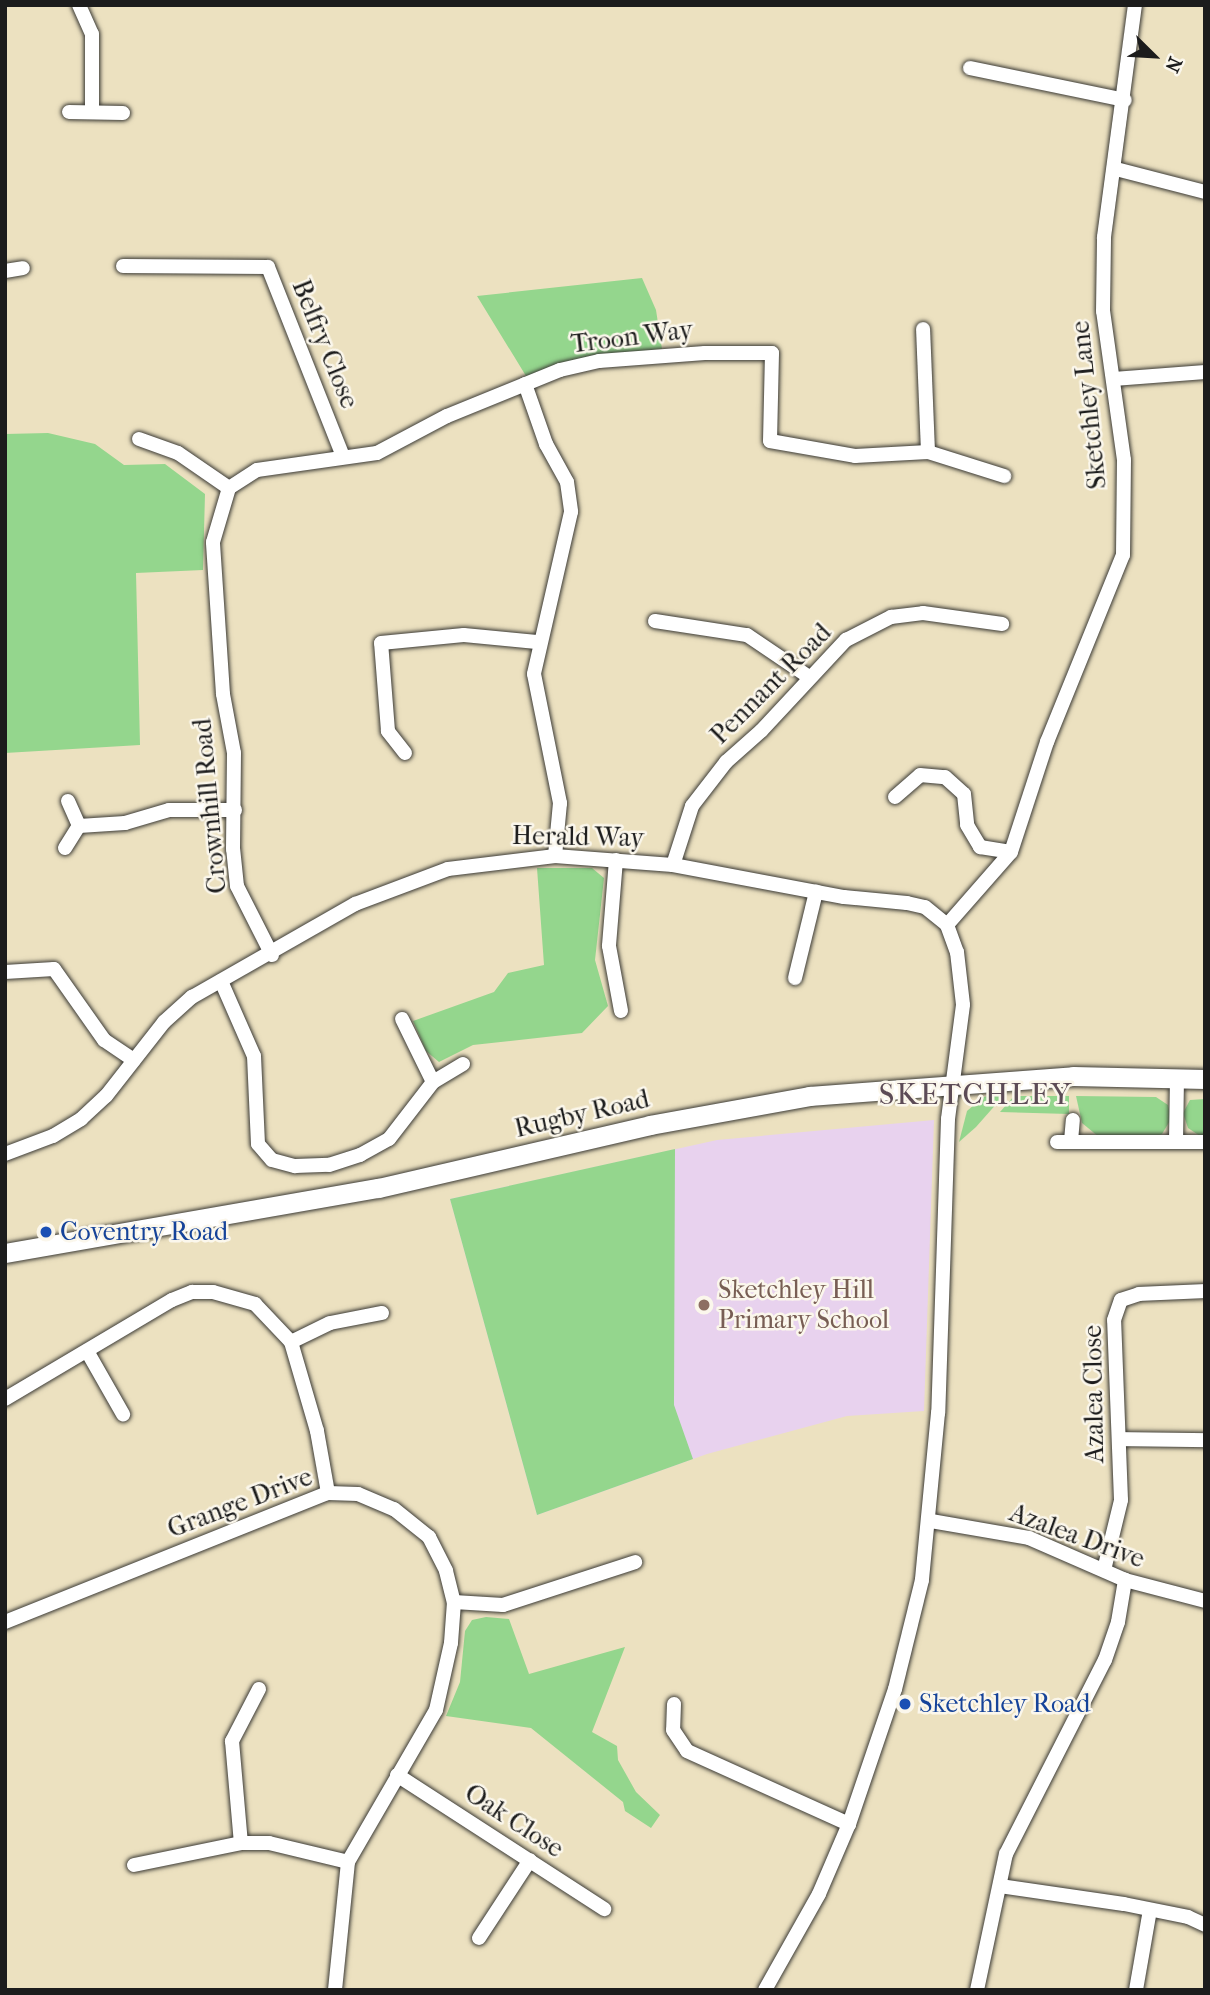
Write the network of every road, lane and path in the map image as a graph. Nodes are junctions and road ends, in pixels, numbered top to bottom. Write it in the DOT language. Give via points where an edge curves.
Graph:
graph roads {
  1 [pos="79,5"];
  2 [pos="1135,5"];
  3 [pos="970,68"];
  4 [pos="1125,100"];
  5 [pos="92,110"];
  6 [pos="69,113"];
  7 [pos="123,113"];
  8 [pos="1116,169"];
  9 [pos="1205,192"];
  10 [pos="123,266"];
  11 [pos="23,268"];
  12 [pos="5,271"];
  13 [pos="923,329"];
  14 [pos="1205,372"];
  15 [pos="1114,379"];
  16 [pos="525,384"];
  17 [pos="139,439"];
  18 [pos="928,452"];
  19 [pos="343,456"];
  20 [pos="1004,475"];
  21 [pos="229,488"];
  22 [pos="655,621"];
  23 [pos="1002,624"];
  24 [pos="537,642"];
  25 [pos="810,677"];
  26 [pos="405,753"];
  27 [pos="895,797"];
  28 [pos="68,802"];
  29 [pos="234,810"];
  30 [pos="79,826"];
  31 [pos="65,848"];
  32 [pos="1011,852"];
  33 [pos="555,856"];
  34 [pos="616,860"];
  35 [pos="673,865"];
  36 [pos="816,892"];
  37 [pos="947,925"];
  38 [pos="272,955"];
  39 [pos="5,972"];
  40 [pos="794,978"];
  41 [pos="221,981"];
  42 [pos="621,1011"];
  43 [pos="402,1019"];
  44 [pos="134,1060"];
  45 [pos="463,1064"];
  46 [pos="1177,1078"];
  47 [pos="1205,1079"];
  48 [pos="433,1082"];
  49 [pos="954,1083"];
  50 [pos="1073,1120"];
  51 [pos="1175,1142"];
  52 [pos="1205,1142"];
  53 [pos="5,1154"];
  54 [pos="5,1254"];
  55 [pos="1205,1291"];
  56 [pos="382,1313"];
  57 [pos="292,1342"];
  58 [pos="87,1352"];
  59 [pos="5,1399"];
  60 [pos="123,1414"];
  61 [pos="1119,1439"];
  62 [pos="1205,1440"];
  63 [pos="328,1493"];
  64 [pos="931,1521"];
  65 [pos="635,1562"];
  66 [pos="1104,1570"];
  67 [pos="1125,1580"];
  68 [pos="1205,1601"];
  69 [pos="454,1602"];
  70 [pos="5,1622"];
  71 [pos="259,1689"];
  72 [pos="674,1704"];
  73 [pos="397,1775"];
  74 [pos="849,1824"];
  75 [pos="241,1843"];
  76 [pos="530,1860"];
  77 [pos="348,1863"];
  78 [pos="134,1865"];
  79 [pos="1000,1886"];
  80 [pos="604,1909"];
  81 [pos="1150,1910"];
  82 [pos="1205,1926"];
  83 [pos="479,1938"];
  84 [pos="335,1990"];
  85 [pos="765,1990"];
  86 [pos="977,1990"];
  87 [pos="1136,1990"];
  1 -- 5 [label="street" via="92,34"];
  2 -- 4 [label="street, Sketchley Lane"];
  3 -- 4 [label="street"];
  4 -- 8 [label="street, Sketchley Lane"];
  5 -- 6 [label="street"];
  5 -- 7 [label="street"];
  8 -- 9 [label="street"];
  8 -- 15 [label="street, Sketchley Lane" via="1104,237 1103,311"];
  10 -- 19 [label="street, Belfry Close" via="268,267"];
  11 -- 12 [label="street"];
  13 -- 18 [label="street"];
  14 -- 15 [label="street"];
  15 -- 32 [label="street, Sketchley Lane" via="1124,460 1123,555 1047,742"];
  16 -- 18 [label="street, Troon Way" via="599,361 772,353 770,441 855,456"];
  16 -- 19 [label="street, Troon Way" via="447,416 377,453"];
  16 -- 24 [label="street" via="545,444 567,482 570,512"];
  17 -- 21 [label="street" via="178,453"];
  18 -- 20 [label="street"];
  19 -- 21 [label="street, Troon Way" via="257,470"];
  21 -- 29 [label="street, Crownhill Road" via="213,542 223,694 234,753"];
  22 -- 25 [label="street" via="747,635"];
  23 -- 25 [label="street, Pennant Road" via="923,613 891,617 846,640"];
  24 -- 26 [label="street" via="464,635 381,643 388,731"];
  24 -- 33 [label="street" via="534,674 560,803"];
  25 -- 35 [label="street, Pennant Road" via="726,762 692,806"];
  27 -- 32 [label="street" via="920,775 945,777 964,793 967,825 980,847"];
  28 -- 30 [label="street"];
  29 -- 30 [label="street" via="169,810 125,823"];
  29 -- 38 [label="street, Crownhill Road" via="237,886"];
  30 -- 31 [label="street"];
  32 -- 37 [label="street, Sketchley Lane"];
  33 -- 34 [label="street, Herald Way"];
  33 -- 38 [label="street, Herald Way" via="478,863 416,877 355,904"];
  34 -- 35 [label="street, Herald Way"];
  34 -- 42 [label="street" via="609,946"];
  35 -- 36 [label="street, Herald Way"];
  36 -- 37 [label="street, Herald Way" via="925,907"];
  36 -- 40 [label="street"];
  37 -- 49 [label="street" via="962,986"];
  38 -- 41 [label="street, Herald Way"];
  39 -- 44 [label="street" via="54,969 104,1040"];
  41 -- 44 [label="street, Herald Way" via="176,1010"];
  41 -- 48 [label="street" via="254,1056 258,1144 272,1160 295,1166 329,1165 360,1155 388,1139"];
  43 -- 48 [label="street"];
  44 -- 53 [label="street, Herald Way" via="81,1119 53,1136"];
  45 -- 48 [label="street"];
  46 -- 47 [label="main road, Rugby Road"];
  46 -- 49 [label="main road, Rugby Road" via="1073,1076"];
  46 -- 51 [label="street"];
  49 -- 54 [label="main road, Rugby Road" via="809,1096 706,1114 378,1188"];
  49 -- 64 [label="street" via="948,1119"];
  50 -- 51 [label="street" via="1064,1142"];
  51 -- 52 [label="street"];
  55 -- 61 [label="street, Azalea Close" via="1139,1294 1121,1300 1114,1320"];
  56 -- 57 [label="street" via="330,1323"];
  57 -- 58 [label="street" via="255,1304 214,1292 192,1292"];
  57 -- 63 [label="street"];
  58 -- 59 [label="street"];
  58 -- 60 [label="street"];
  61 -- 62 [label="street"];
  61 -- 66 [label="street, Azalea Close" via="1121,1500"];
  63 -- 69 [label="street, Grange Drive" via="358,1494 394,1509 429,1536"];
  63 -- 70 [label="street, Grange Drive"];
  64 -- 66 [label="street, Azalea Drive" via="1029,1538"];
  64 -- 74 [label="street" via="904,1655"];
  65 -- 69 [label="street" via="503,1605"];
  66 -- 67 [label="street, Azalea Drive"];
  67 -- 68 [label="street, Azalea Drive"];
  67 -- 79 [label="street" via="1105,1660 1023,1816 1006,1854"];
  69 -- 73 [label="street, Grange Drive" via="451,1643 436,1710"];
  71 -- 75 [label="street" via="232,1741"];
  72 -- 74 [label="street" via="673,1730 687,1751"];
  73 -- 76 [label="street, Oak Close"];
  73 -- 77 [label="street, Grange Drive"];
  74 -- 85 [label="street" via="819,1894"];
  75 -- 77 [label="street" via="269,1843"];
  75 -- 78 [label="street"];
  76 -- 80 [label="street, Oak Close"];
  76 -- 83 [label="street"];
  77 -- 84 [label="street, Grange Drive"];
  79 -- 81 [label="street"];
  79 -- 86 [label="street"];
  81 -- 82 [label="street" via="1188,1917"];
  81 -- 87 [label="street"];
}
